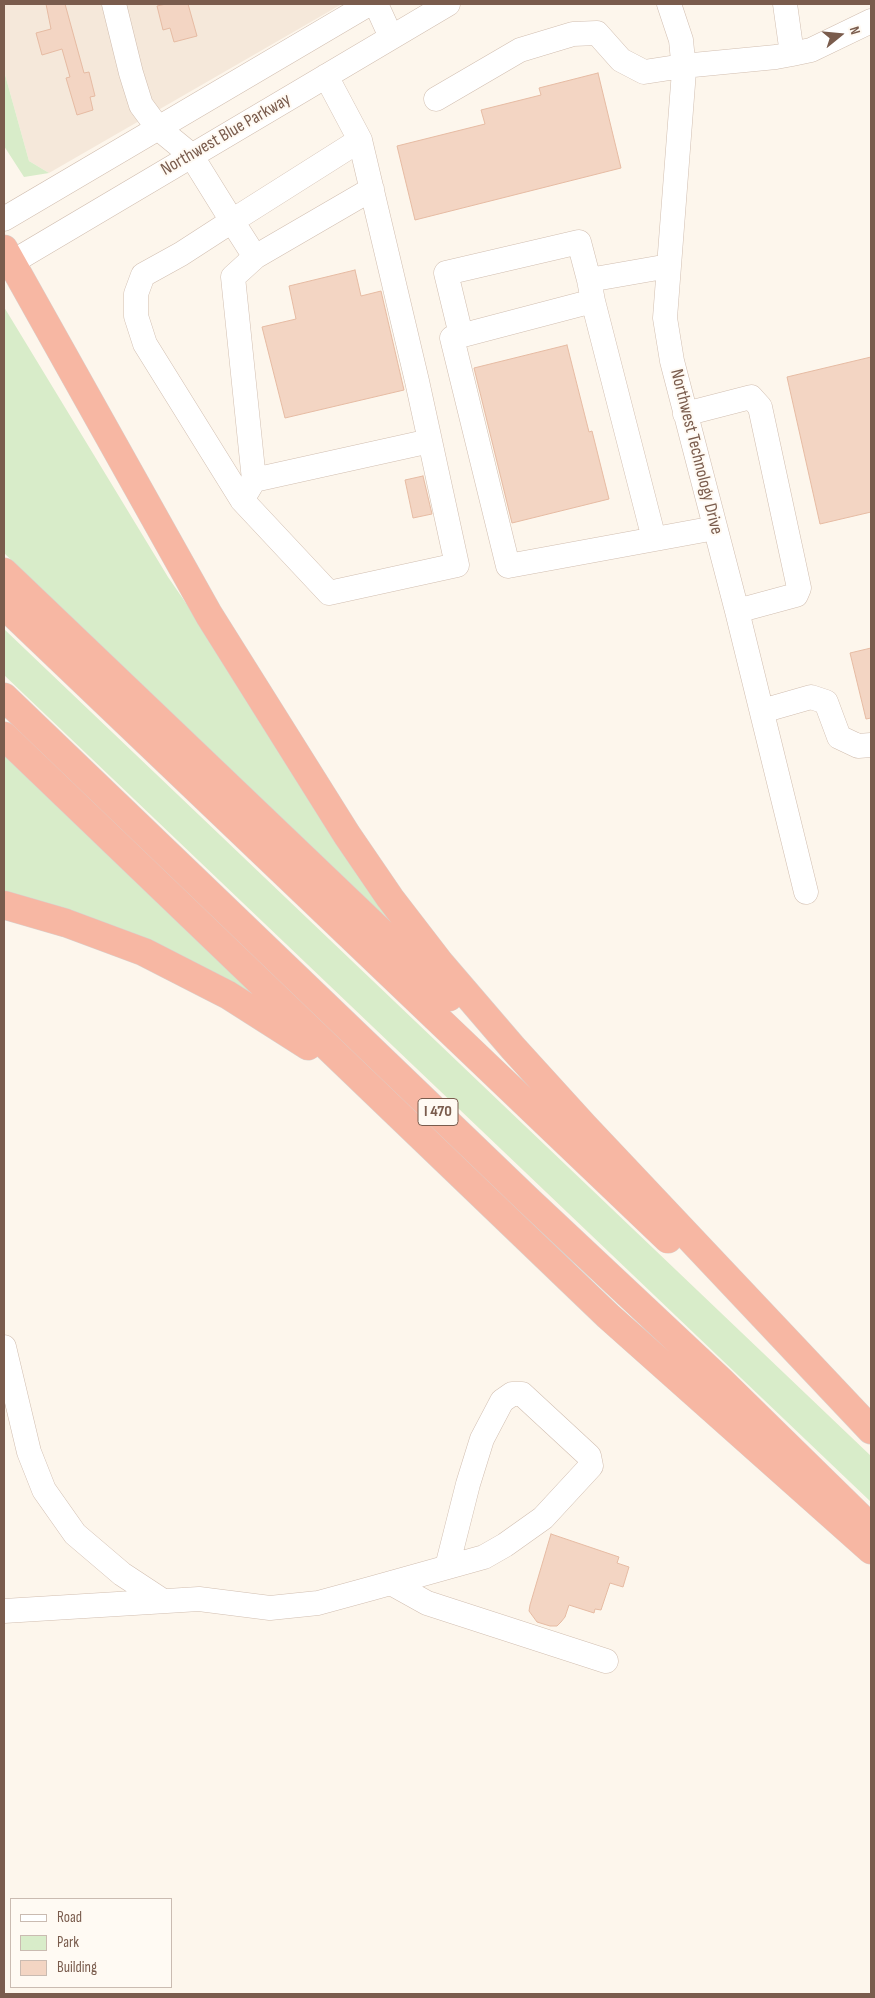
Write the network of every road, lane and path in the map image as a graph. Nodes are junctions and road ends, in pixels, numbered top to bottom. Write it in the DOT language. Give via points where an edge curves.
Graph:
graph roads {
  1 [pos="114,4"];
  2 [pos="369,4"];
  3 [pos="376,4"];
  4 [pos="448,4"];
  5 [pos="669,4"];
  6 [pos="784,4"];
  7 [pos="871,21"];
  8 [pos="391,38"];
  9 [pos="792,54"];
  10 [pos="683,66"];
  11 [pos="326,76"];
  12 [pos="436,99"];
  13 [pos="158,128"];
  14 [pos="360,140"];
  15 [pos="191,155"];
  16 [pos="372,189"];
  17 [pos="4,219"];
  18 [pos="232,221"];
  19 [pos="255,257"];
  20 [pos="6,260"];
  21 [pos="669,266"];
  22 [pos="591,290"];
  23 [pos="461,335"];
  24 [pos="685,414"];
  25 [pos="430,441"];
  26 [pos="248,490"];
  27 [pos="715,528"];
  28 [pos="654,539"];
  29 [pos="4,572"];
  30 [pos="4,605"];
  31 [pos="737,611"];
  32 [pos="4,696"];
  33 [pos="762,711"];
  34 [pos="4,736"];
  35 [pos="871,745"];
  36 [pos="806,892"];
  37 [pos="4,906"];
  38 [pos="380,1099"];
  39 [pos="584,1126"];
  40 [pos="4,1347"];
  41 [pos="871,1432"];
  42 [pos="871,1528"];
  43 [pos="871,1550"];
  44 [pos="447,1567"];
  45 [pos="391,1583"];
  46 [pos="163,1601"];
  47 [pos="4,1611"];
  48 [pos="606,1661"];
  1 -- 13 [label="street" via="142,105"];
  2 -- 13 [label="street"];
  3 -- 8 [label="street"];
  4 -- 8 [label="street, Northwest Blue Parkway"];
  5 -- 10 [label="street, Northwest Technology Drive" via="681,40"];
  6 -- 9 [label="street"];
  7 -- 9 [label="street" via="811,50"];
  8 -- 11 [label="street, Northwest Blue Parkway"];
  9 -- 10 [label="street"];
  10 -- 12 [label="street" via="644,72 621,60 597,33 573,34 520,50"];
  10 -- 21 [label="street, Northwest Technology Drive"];
  11 -- 14 [label="street"];
  11 -- 15 [label="street, Northwest Blue Parkway"];
  13 -- 15 [label="street"];
  13 -- 17 [label="street"];
  14 -- 16 [label="street"];
  14 -- 18 [label="street"];
  15 -- 18 [label="street"];
  15 -- 20 [label="street, Northwest Blue Parkway"];
  16 -- 19 [label="street"];
  16 -- 25 [label="street"];
  18 -- 19 [label="street"];
  18 -- 26 [label="street" via="143,275 136,294 136,316 145,344"];
  19 -- 26 [label="street" via="233,277"];
  20 -- 39 [label="highway" via="208,615 347,835 440,963"];
  21 -- 22 [label="street"];
  21 -- 24 [label="street, Northwest Technology Drive" via="665,318"];
  22 -- 23 [label="street"];
  22 -- 23 [label="street" via="579,242 446,274"];
  22 -- 28 [label="street"];
  23 -- 28 [label="street" via="452,338 508,566"];
  24 -- 27 [label="street, Northwest Technology Drive"];
  24 -- 31 [label="street" via="751,397 760,407 799,588 796,594"];
  25 -- 26 [label="street"];
  25 -- 26 [label="street" via="457,565 329,593"];
  27 -- 28 [label="street"];
  27 -- 31 [label="street, Northwest Technology Drive"];
  29 -- 39 [label="highway"];
  30 -- 41 [label="highway"];
  31 -- 33 [label="street, Northwest Technology Drive"];
  32 -- 42 [label="highway, I 470"];
  33 -- 35 [label="street" via="811,697 826,702 839,737 858,746"];
  33 -- 36 [label="street, Northwest Technology Drive"];
  34 -- 38 [label="highway"];
  37 -- 38 [label="highway" via="66,923 144,952 211,986 302,1042"];
  38 -- 43 [label="highway" via="608,1316"];
  39 -- 41 [label="highway"];
  40 -- 46 [label="street" via="29,1452 44,1490 75,1534 122,1574"];
  44 -- 44 [label="street" via="482,1439 502,1401 512,1394 522,1394 589,1456 591,1466 543,1518 505,1545 484,1557"];
  44 -- 45 [label="street"];
  45 -- 46 [label="street" via="318,1603 270,1608 199,1599"];
  45 -- 48 [label="street" via="427,1603"];
  46 -- 47 [label="street"];
}
